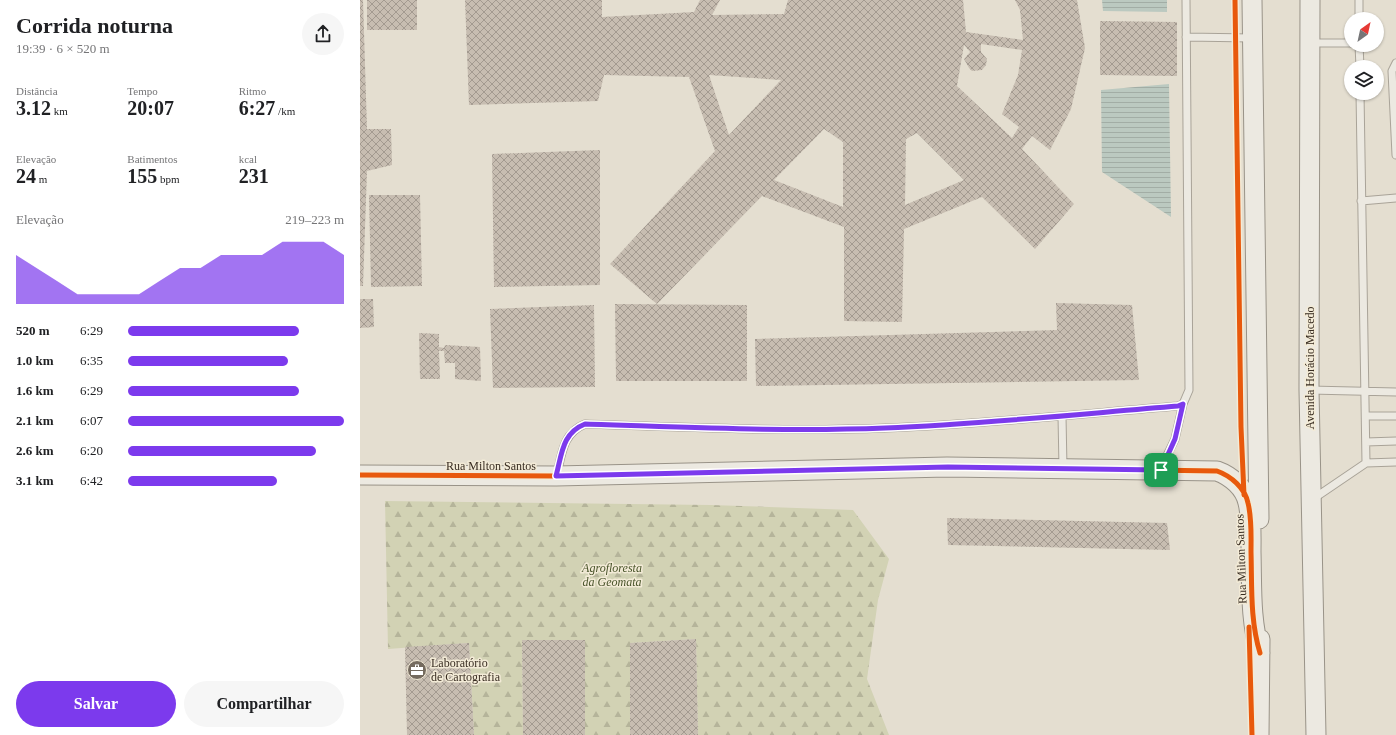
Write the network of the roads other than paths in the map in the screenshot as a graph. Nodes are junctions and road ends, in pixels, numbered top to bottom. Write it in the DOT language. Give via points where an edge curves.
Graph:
graph roads {
  1 [pos="1186,0"];
  2 [pos="1252,0"];
  3 [pos="1310,0"];
  4 [pos="1359,0"];
  5 [pos="1359,12"];
  6 [pos="1186,37"];
  7 [pos="1253,38"];
  8 [pos="1310,43"];
  9 [pos="1344,43"];
  10 [pos="1396,63"];
  11 [pos="1360,100"];
  12 [pos="1396,155"];
  13 [pos="1396,198"];
  14 [pos="1360,201"];
  15 [pos="1309,390"];
  16 [pos="1365,392"];
  17 [pos="1396,392"];
  18 [pos="1183,404"];
  19 [pos="1062,416"];
  20 [pos="1366,416"];
  21 [pos="1396,416"];
  22 [pos="1396,441"];
  23 [pos="1366,442"];
  24 [pos="1396,462"];
  25 [pos="1366,463"];
  26 [pos="1063,469"];
  27 [pos="1161,470"];
  28 [pos="360,475"];
  29 [pos="556,476"];
  30 [pos="1312,499"];
  31 [pos="1260,653"];
  32 [pos="1259,735"];
  33 [pos="1316,735"];
  1 -- 6 [label="lane"];
  2 -- 7 [label="street"];
  3 -- 8 [label="street, Avenida Horácio Macedo"];
  4 -- 5 [label="lane"];
  6 -- 7 [label="lane"];
  6 -- 18 [label="lane" via="1189,390"];
  7 -- 31 [label="street"];
  8 -- 9 [label="lane"];
  8 -- 15 [label="street, Avenida Horácio Macedo"];
  10 -- 12 [label="lane" via="1392,71"];
  11 -- 14 [label="lane"];
  13 -- 14 [label="lane"];
  14 -- 16 [label="lane"];
  15 -- 16 [label="lane"];
  15 -- 30 [label="street, Avenida Horácio Macedo"];
  16 -- 17 [label="lane"];
  16 -- 20 [label="lane"];
  18 -- 19 [label="lane"];
  18 -- 27 [label="lane" via="1175,439"];
  19 -- 26 [label="lane"];
  19 -- 29 [label="lane" via="884,428 800,429 585,424 576,427 569,435"];
  20 -- 21 [label="lane"];
  20 -- 23 [label="lane"];
  22 -- 23 [label="lane"];
  23 -- 25 [label="lane"];
  24 -- 25 [label="lane"];
  25 -- 30 [label="lane"];
  26 -- 27 [label="street, Rua Milton Santos"];
  26 -- 29 [label="street, Rua Milton Santos" via="948,467"];
  27 -- 31 [label="street, Rua Milton Santos" via="1217,471 1229,476 1244,493 1251,521 1252,601 1255,635"];
  28 -- 29 [label="street, Rua Milton Santos"];
  30 -- 33 [label="street, Avenida Horácio Macedo"];
  31 -- 32 [label="street"];
}
